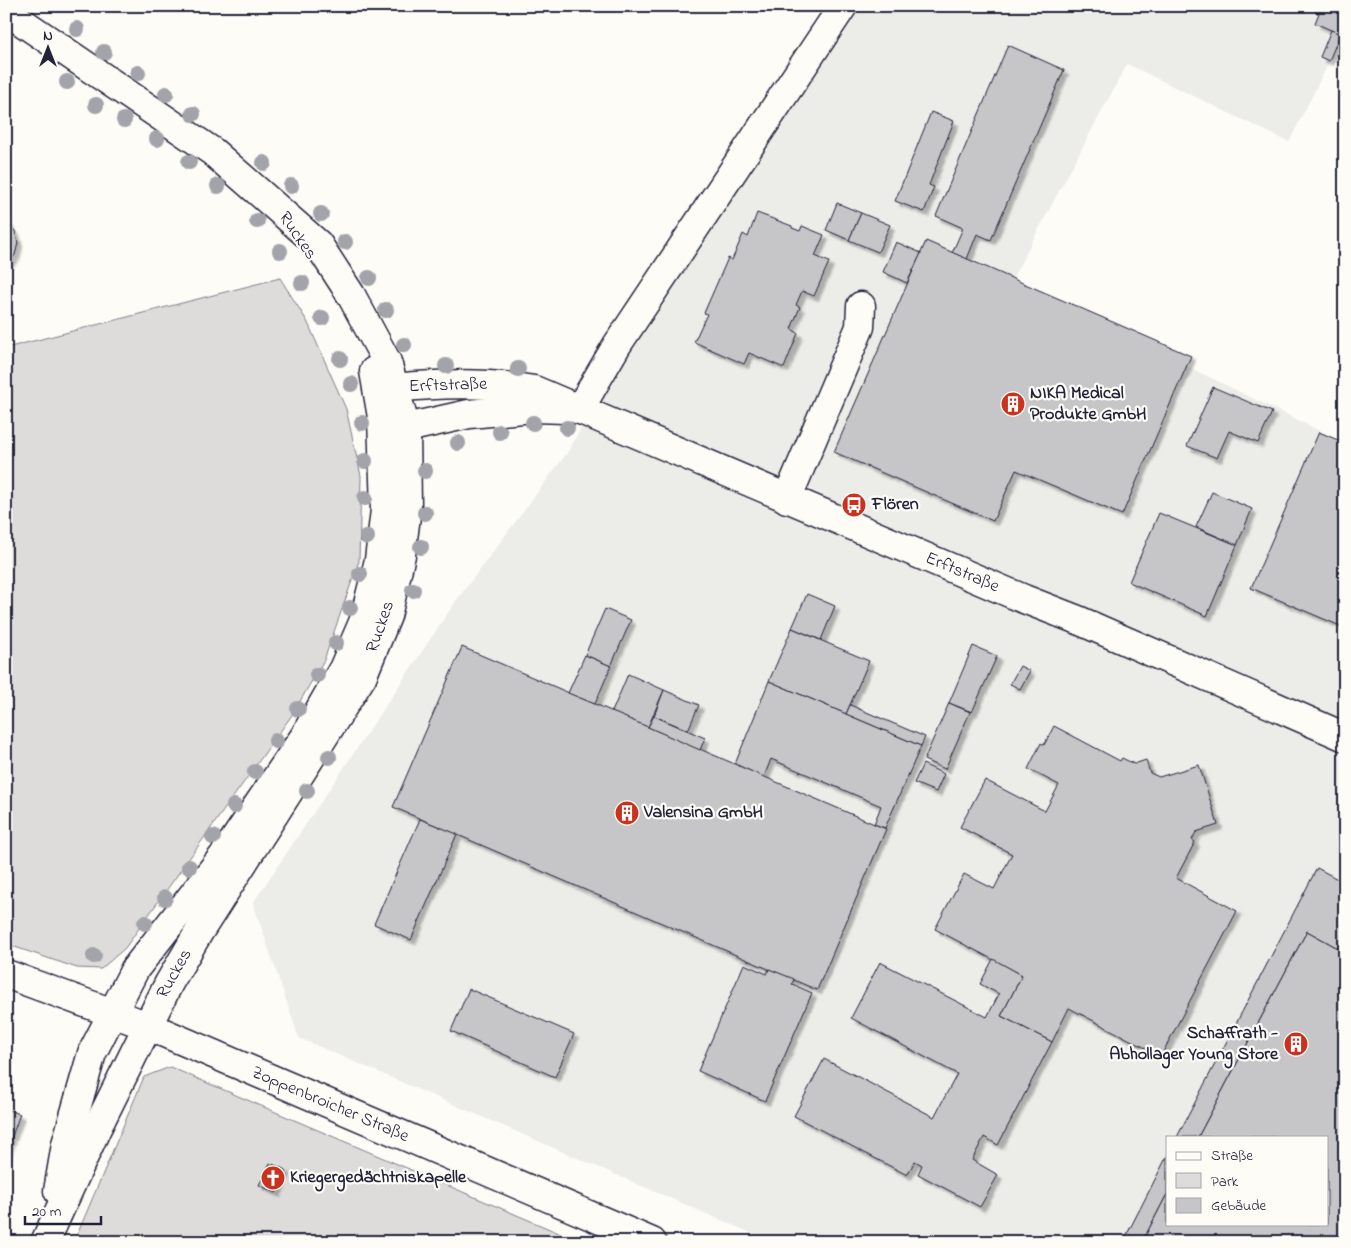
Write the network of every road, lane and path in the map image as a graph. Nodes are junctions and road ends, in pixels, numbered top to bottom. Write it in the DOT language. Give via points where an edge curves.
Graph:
graph roads {
  1 [pos="843,6"];
  2 [pos="6,12"];
  3 [pos="278,206"];
  4 [pos="861,306"];
  5 [pos="395,388"];
  6 [pos="579,410"];
  7 [pos="394,422"];
  8 [pos="787,499"];
  9 [pos="1345,737"];
  10 [pos="6,974"];
  11 [pos="111,1012"];
  12 [pos="148,1026"];
  13 [pos="48,1232"];
  14 [pos="652,1242"];
  1 -- 6 [label="main road" via="617,345"];
  2 -- 3 [label="main road, Ruckes" via="213,152"];
  3 -- 5 [label="main road, Ruckes" via="318,244 387,362"];
  3 -- 7 [label="main road, Ruckes" via="349,317"];
  4 -- 8 [label="main road" via="860,327"];
  5 -- 6 [label="main road, Erftstraße" via="453,383 499,384 534,390"];
  5 -- 7 [label="main road, Erftstraße"];
  6 -- 7 [label="main road, Erftstraße" via="534,408"];
  6 -- 8 [label="main road, Erftstraße"];
  7 -- 11 [label="main road, Ruckes" via="379,560 364,620 343,669 304,737 224,855 134,969"];
  7 -- 12 [label="main road, Ruckes" via="408,508 387,616 362,677 199,932"];
  8 -- 9 [label="main road, Erftstraße" via="1078,620"];
  10 -- 11 [label="main road, Zoppenbroicher Straße"];
  11 -- 12 [label="main road, Zoppenbroicher Straße"];
  11 -- 13 [label="main road, Ruckes" via="92,1054 66,1144"];
  12 -- 13 [label="main road, Ruckes"];
  12 -- 14 [label="main road, Zoppenbroicher Straße"];
}
